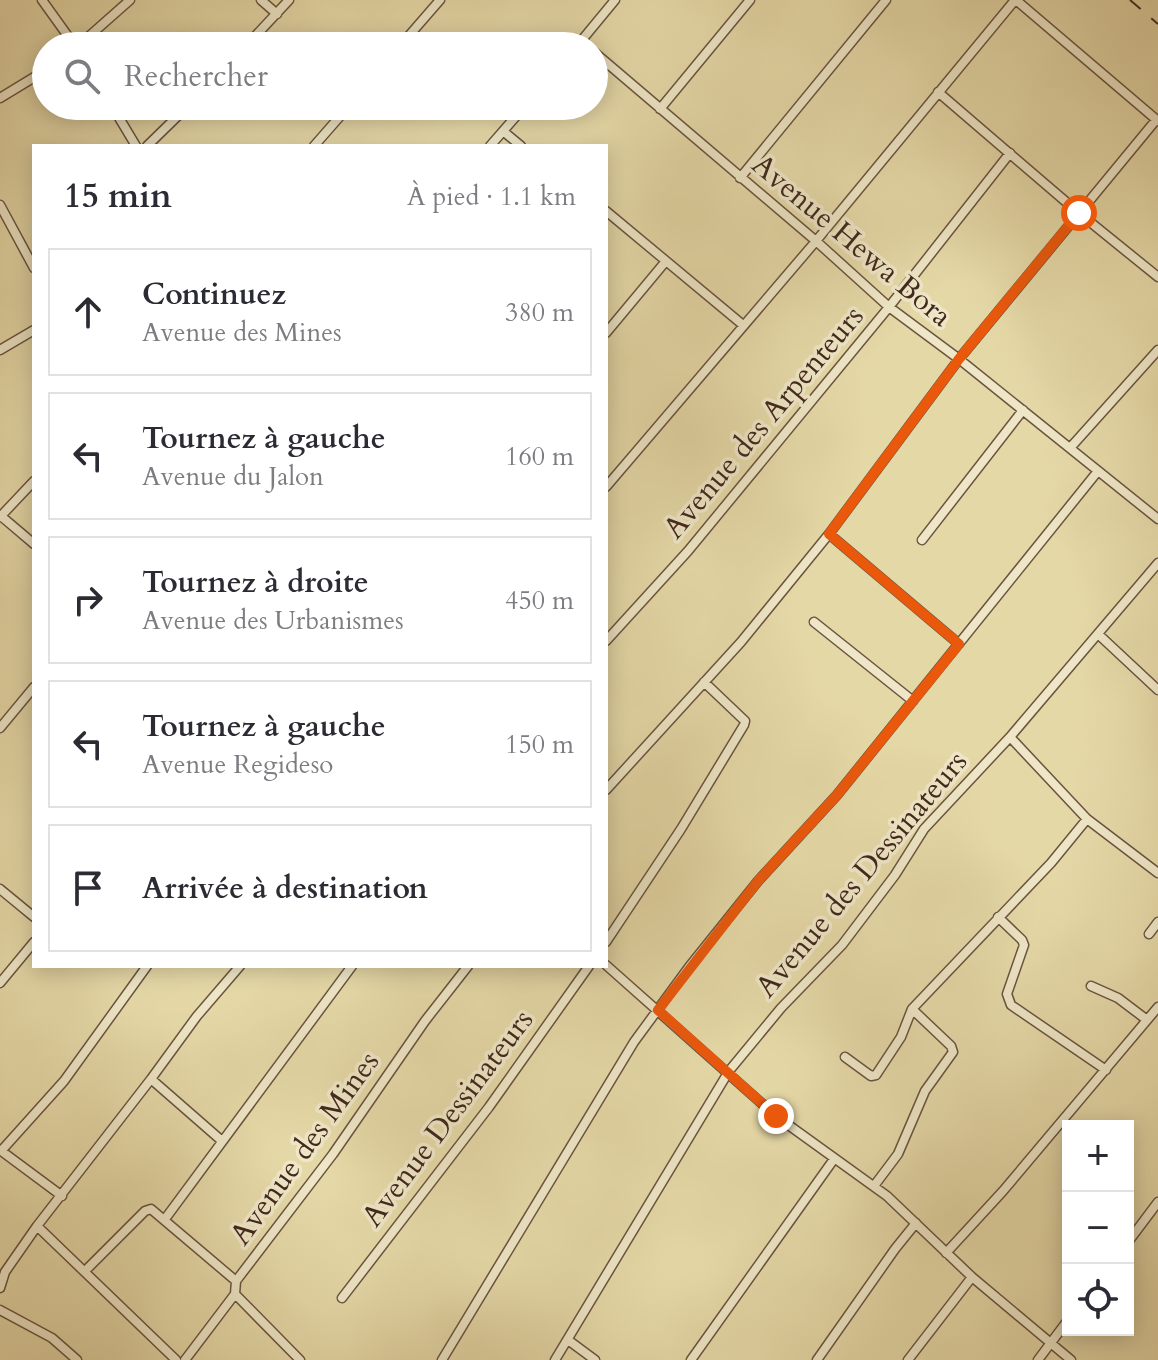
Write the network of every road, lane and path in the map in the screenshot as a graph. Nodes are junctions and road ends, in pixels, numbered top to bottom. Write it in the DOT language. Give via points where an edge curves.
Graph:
graph roads {
  1 [pos="42,0"];
  2 [pos="130,0"];
  3 [pos="261,0"];
  4 [pos="289,0"];
  5 [pos="440,0"];
  6 [pos="615,0"];
  7 [pos="750,0"];
  8 [pos="886,0"];
  9 [pos="1016,0"];
  10 [pos="277,14"];
  11 [pos="66,32"];
  12 [pos="93,32"];
  13 [pos="260,32"];
  14 [pos="412,32"];
  15 [pos="591,32"];
  16 [pos="608,64"];
  17 [pos="32,79"];
  18 [pos="938,92"];
  19 [pos="0,98"];
  20 [pos="660,109"];
  21 [pos="120,120"];
  22 [pos="174,120"];
  23 [pos="337,120"];
  24 [pos="513,120"];
  25 [pos="1157,120"];
  26 [pos="503,131"];
  27 [pos="135,144"];
  28 [pos="149,144"];
  29 [pos="316,144"];
  30 [pos="492,144"];
  31 [pos="519,144"];
  32 [pos="1010,153"];
  33 [pos="740,178"];
  34 [pos="0,205"];
  35 [pos="608,213"];
  36 [pos="1079,213"];
  37 [pos="816,241"];
  38 [pos="666,261"];
  39 [pos="32,264"];
  40 [pos="1158,277"];
  41 [pos="889,307"];
  42 [pos="743,325"];
  43 [pos="32,331"];
  44 [pos="608,331"];
  45 [pos="0,350"];
  46 [pos="1158,350"];
  47 [pos="959,359"];
  48 [pos="1023,410"];
  49 [pos="1070,448"];
  50 [pos="1098,471"];
  51 [pos="32,483"];
  52 [pos="608,485"];
  53 [pos="2,512"];
  54 [pos="1158,519"];
  55 [pos="829,534"];
  56 [pos="922,540"];
  57 [pos="32,542"];
  58 [pos="1158,563"];
  59 [pos="814,622"];
  60 [pos="1098,634"];
  61 [pos="608,639"];
  62 [pos="959,644"];
  63 [pos="704,682"];
  64 [pos="32,689"];
  65 [pos="1158,690"];
  66 [pos="913,701"];
  67 [pos="0,728"];
  68 [pos="1010,737"];
  69 [pos="608,788"];
  70 [pos="1087,819"];
  71 [pos="1158,873"];
  72 [pos="0,889"];
  73 [pos="32,915"];
  74 [pos="998,917"];
  75 [pos="1158,922"];
  76 [pos="1149,934"];
  77 [pos="608,939"];
  78 [pos="32,944"];
  79 [pos="608,967"];
  80 [pos="146,968"];
  81 [pos="238,968"];
  82 [pos="351,968"];
  83 [pos="466,968"];
  84 [pos="588,968"];
  85 [pos="0,983"];
  86 [pos="1091,986"];
  87 [pos="1158,1007"];
  88 [pos="912,1009"];
  89 [pos="658,1010"];
  90 [pos="1147,1020"];
  91 [pos="845,1057"];
  92 [pos="1106,1070"];
  93 [pos="729,1071"];
  94 [pos="151,1079"];
  95 [pos="222,1141"];
  96 [pos="0,1151"];
  97 [pos="834,1159"];
  98 [pos="874,1186"];
  99 [pos="62,1196"];
  100 [pos="1158,1202"];
  101 [pos="165,1219"];
  102 [pos="916,1223"];
  103 [pos="37,1226"];
  104 [pos="1134,1234"];
  105 [pos="946,1253"];
  106 [pos="3,1271"];
  107 [pos="85,1271"];
  108 [pos="972,1277"];
  109 [pos="236,1281"];
  110 [pos="0,1288"];
  111 [pos="235,1294"];
  112 [pos="342,1298"];
  113 [pos="0,1310"];
  114 [pos="1062,1328"];
  115 [pos="568,1340"];
  116 [pos="1050,1343"];
  117 [pos="77,1360"];
  118 [pos="176,1360"];
  119 [pos="185,1360"];
  120 [pos="300,1360"];
  121 [pos="442,1360"];
  122 [pos="555,1360"];
  123 [pos="595,1360"];
  124 [pos="691,1360"];
  125 [pos="817,1360"];
  126 [pos="908,1360"];
  127 [pos="1038,1360"];
  128 [pos="1071,1360"];
  1 -- 11 [label="street"];
  2 -- 12 [label="street"];
  3 -- 10 [label="street"];
  4 -- 10 [label="street"];
  5 -- 14 [label="street"];
  6 -- 15 [label="street"];
  7 -- 20 [label="street"];
  8 -- 33 [label="street"];
  9 -- 18 [label="street"];
  9 -- 25 [label="street"];
  10 -- 13 [label="street"];
  16 -- 20 [label="street, Avenue Hewa Bora"];
  17 -- 19 [label="street"];
  18 -- 32 [label="street"];
  18 -- 37 [label="street"];
  20 -- 33 [label="street, Avenue Hewa Bora"];
  21 -- 27 [label="street"];
  22 -- 28 [label="street"];
  23 -- 29 [label="street"];
  24 -- 26 [label="street"];
  25 -- 36 [label="street"];
  26 -- 30 [label="street"];
  26 -- 31 [label="street"];
  32 -- 36 [label="street"];
  32 -- 41 [label="street, Avenue des Arpenteurs"];
  33 -- 37 [label="street, Avenue Hewa Bora"];
  34 -- 39 [label="street"];
  35 -- 38 [label="street"];
  36 -- 40 [label="street"];
  36 -- 47 [label="street"];
  37 -- 41 [label="street, Avenue Hewa Bora"];
  37 -- 42 [label="street"];
  38 -- 42 [label="street"];
  38 -- 44 [label="street"];
  41 -- 47 [label="street, Avenue Hewa Bora"];
  41 -- 61 [label="street, Avenue des Arpenteurs" via="688,551"];
  42 -- 52 [label="street"];
  43 -- 45 [label="street"];
  46 -- 49 [label="street"];
  47 -- 48 [label="street, Avenue Hewa Bora"];
  47 -- 55 [label="street"];
  48 -- 49 [label="street, Avenue Hewa Bora"];
  48 -- 56 [label="street"];
  49 -- 50 [label="street, Avenue Hewa Bora"];
  50 -- 54 [label="street, Avenue Hewa Bora"];
  50 -- 62 [label="street"];
  51 -- 53 [label="street"];
  53 -- 57 [label="street"];
  55 -- 62 [label="street"];
  55 -- 63 [label="street"];
  58 -- 60 [label="street, Avenue des Dessinateurs"];
  59 -- 66 [label="street"];
  60 -- 65 [label="street"];
  60 -- 68 [label="street, Avenue des Dessinateurs"];
  62 -- 66 [label="street"];
  63 -- 69 [label="street"];
  63 -- 77 [label="street" via="740,714 744,725"];
  64 -- 67 [label="street"];
  66 -- 89 [label="street" via="758,881"];
  68 -- 70 [label="street"];
  68 -- 93 [label="street, Avenue des Dessinateurs" via="924,829 842,945"];
  70 -- 71 [label="street"];
  70 -- 74 [label="street"];
  72 -- 73 [label="street"];
  74 -- 88 [label="street"];
  74 -- 92 [label="street" via="1024,945 1007,994 1011,1005"];
  75 -- 76 [label="street"];
  78 -- 85 [label="street"];
  79 -- 89 [label="street"];
  80 -- 96 [label="street" via="64,1081"];
  81 -- 94 [label="street"];
  82 -- 95 [label="street"];
  83 -- 109 [label="street, Avenue des Mines"];
  84 -- 112 [label="street, Avenue Dessinateurs"];
  86 -- 90 [label="street"];
  87 -- 90 [label="street"];
  88 -- 91 [label="street" via="876,1075"];
  88 -- 98 [label="street" via="953,1052 925,1091 898,1154"];
  89 -- 93 [label="street"];
  89 -- 121 [label="street"];
  90 -- 92 [label="street"];
  92 -- 105 [label="street"];
  93 -- 97 [label="street" via="769,1110"];
  93 -- 115 [label="street, Avenue des Dessinateurs"];
  94 -- 95 [label="street"];
  94 -- 99 [label="street"];
  95 -- 101 [label="street"];
  96 -- 99 [label="street"];
  97 -- 98 [label="street"];
  97 -- 124 [label="street"];
  98 -- 102 [label="street"];
  99 -- 103 [label="street"];
  100 -- 104 [label="street"];
  101 -- 107 [label="street" via="151,1209 145,1211"];
  101 -- 109 [label="street"];
  102 -- 105 [label="street"];
  102 -- 125 [label="street"];
  103 -- 106 [label="street"];
  103 -- 107 [label="street"];
  105 -- 108 [label="street"];
  106 -- 110 [label="street"];
  107 -- 118 [label="street"];
  108 -- 116 [label="street"];
  108 -- 126 [label="street"];
  109 -- 111 [label="street, Avenue des Mines"];
  111 -- 119 [label="street"];
  111 -- 120 [label="street"];
  113 -- 117 [label="street" via="52,1338"];
  114 -- 116 [label="street"];
  115 -- 122 [label="street, Avenue des Dessinateurs"];
  115 -- 123 [label="street"];
  116 -- 127 [label="street"];
  116 -- 128 [label="street"];
}
